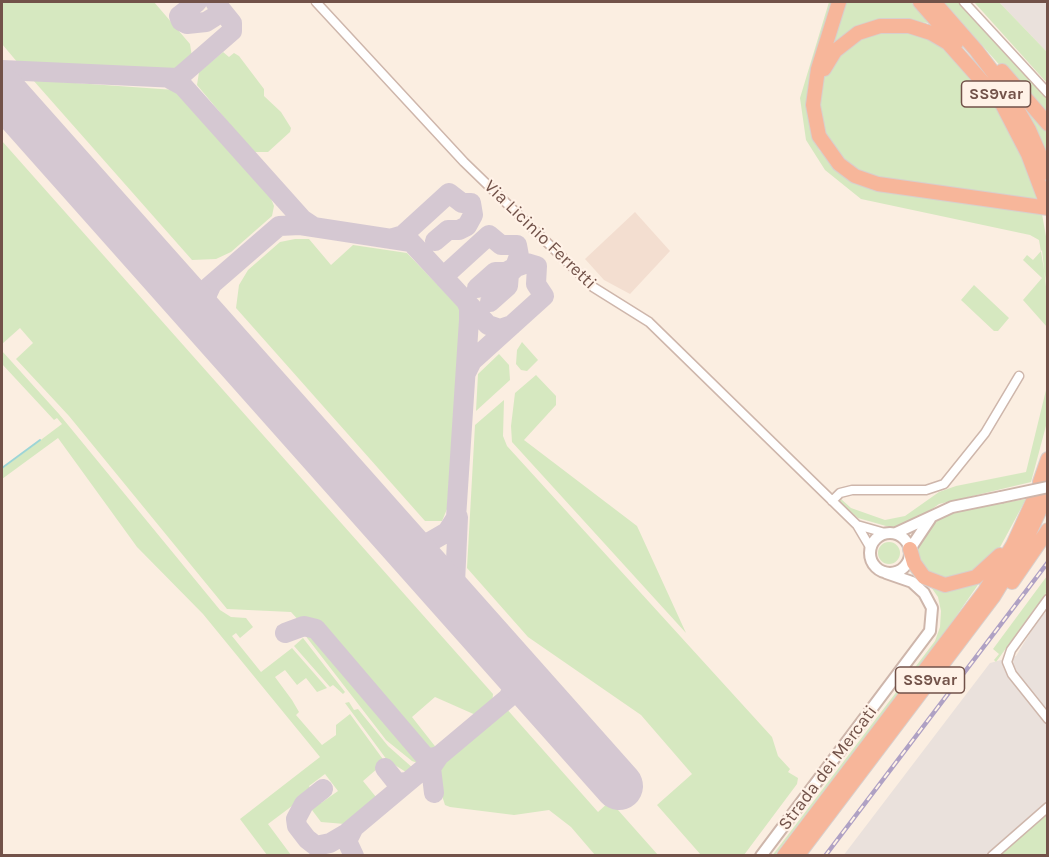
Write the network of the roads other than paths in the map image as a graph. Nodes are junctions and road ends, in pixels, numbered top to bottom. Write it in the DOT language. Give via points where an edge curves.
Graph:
graph roads {
  1 [pos="316,2"];
  2 [pos="839,2"];
  3 [pos="920,2"];
  4 [pos="934,2"];
  5 [pos="940,2"];
  6 [pos="964,2"];
  7 [pos="815,87"];
  8 [pos="1047,93"];
  9 [pos="1003,105"];
  10 [pos="1047,124"];
  11 [pos="1047,173"];
  12 [pos="1043,206"];
  13 [pos="1019,376"];
  14 [pos="1047,459"];
  15 [pos="1042,490"];
  16 [pos="832,501"];
  17 [pos="930,519"];
  18 [pos="857,525"];
  19 [pos="1047,530"];
  20 [pos="890,533"];
  21 [pos="870,547"];
  22 [pos="910,552"];
  23 [pos="886,573"];
  24 [pos="1047,599"];
  25 [pos="949,656"];
  26 [pos="1047,719"];
  27 [pos="1047,807"];
  28 [pos="761,855"];
  29 [pos="766,855"];
  30 [pos="784,855"];
  31 [pos="797,855"];
  32 [pos="992,855"];
  1 -- 16 [label="street, Via Licinio Ferretti" via="465,162 593,287 645,319"];
  2 -- 7 [label="highway"];
  3 -- 9 [label="highway, SS9var" via="976,66"];
  4 -- 11 [label="highway, SS9var" via="1005,88"];
  5 -- 10 [label="highway"];
  6 -- 8 [label="street"];
  7 -- 9 [label="highway" via="830,58 848,40 875,27 901,24 923,29 945,41"];
  7 -- 12 [label="highway" via="813,113 819,136 834,158 855,176 878,184"];
  9 -- 12 [label="highway, SS9var" via="1032,162"];
  13 -- 16 [label="street" via="985,433 944,484 926,490 852,490 840,493"];
  14 -- 15 [label="highway, SS9var"];
  15 -- 17 [label="street, bridge" via="952,507"];
  15 -- 22 [label="highway" via="997,559 971,579 950,585 929,581 918,570"];
  15 -- 25 [label="highway, SS9var" via="1028,537 1006,578"];
  15 -- 30 [label="highway, SS9var" via="985,591"];
  16 -- 18 [label="street, Via Licinio Ferretti"];
  17 -- 20 [label="street"];
  17 -- 22 [label="street"];
  18 -- 20 [label="street"];
  18 -- 21 [label="street"];
  19 -- 25 [label="highway" via="987,615"];
  20 -- 21 [label="street" via="878,536"];
  20 -- 22 [label="street, Strada dei Mercati" via="905,539"];
  21 -- 23 [label="street" via="871,561"];
  22 -- 23 [label="street" via="899,571"];
  22 -- 29 [label="street, Strada dei Mercati" via="914,572 934,601 937,620 933,634"];
  23 -- 28 [label="street, Strada dei Mercati" via="907,580 924,593 932,609 930,631"];
  24 -- 26 [label="street" via="1011,650 1007,662 1014,678"];
  25 -- 31 [label="highway, SS9var"];
  27 -- 32 [label="street"];
}
